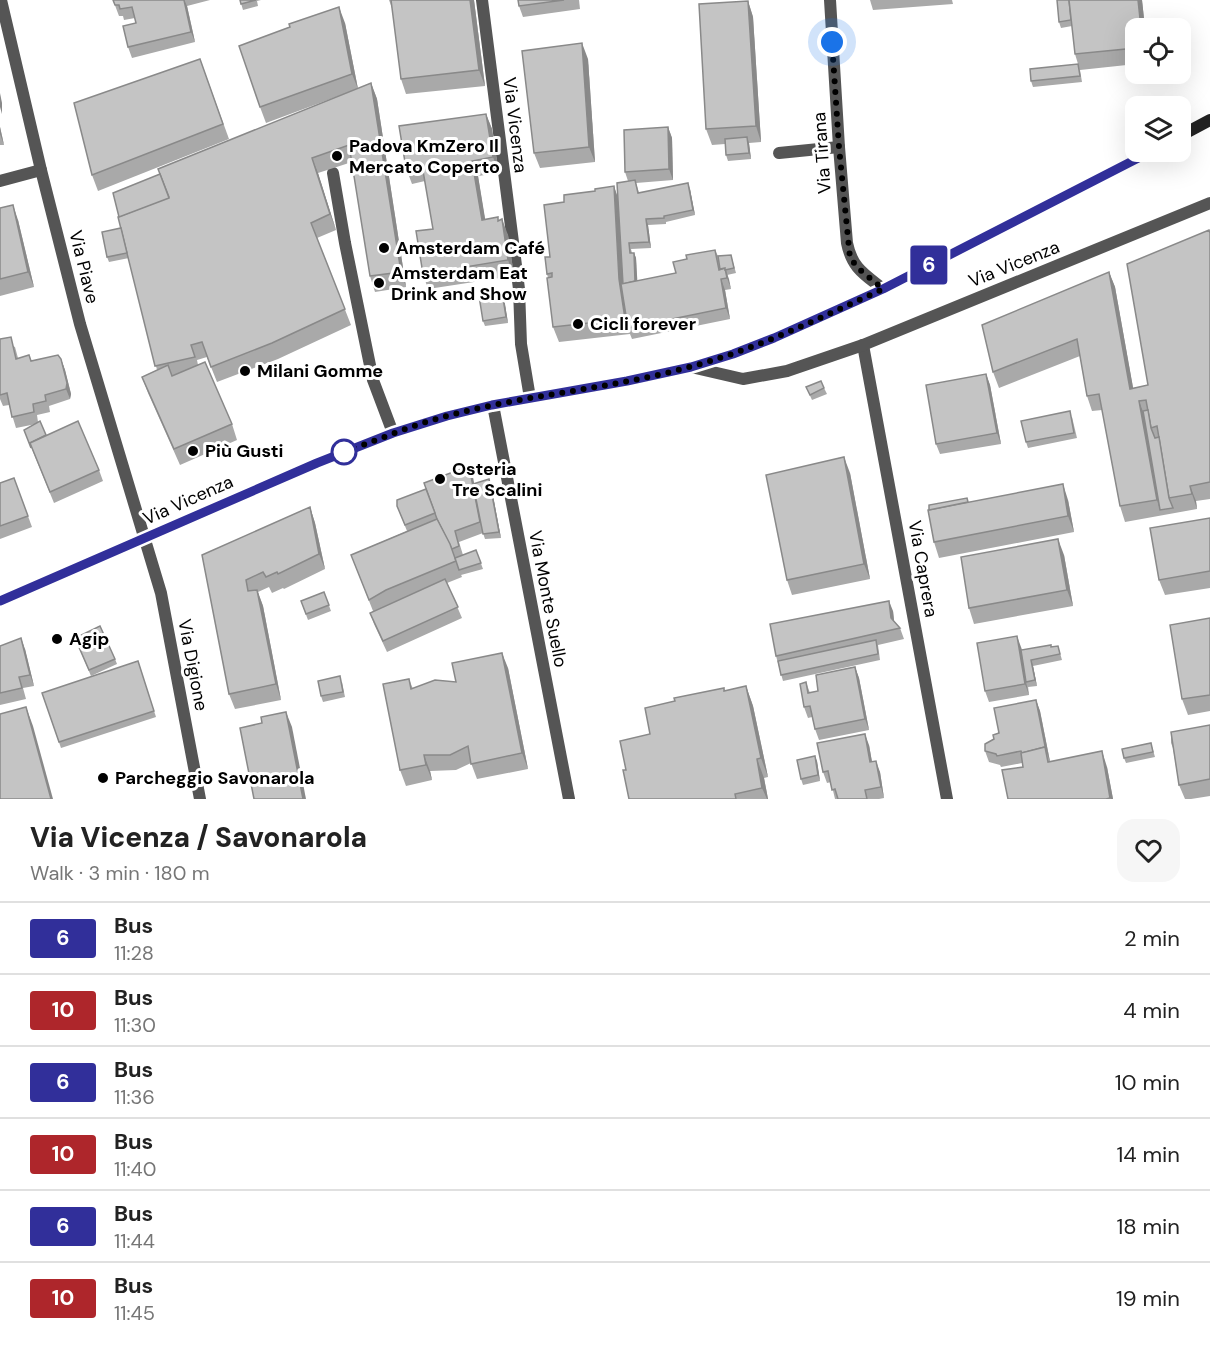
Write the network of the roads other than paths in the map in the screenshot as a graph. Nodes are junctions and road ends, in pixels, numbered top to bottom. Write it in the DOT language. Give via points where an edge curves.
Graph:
graph roads {
  1 [pos="1,0"];
  2 [pos="482,0"];
  3 [pos="830,0"];
  4 [pos="1210,120"];
  5 [pos="1191,130"];
  6 [pos="839,147"];
  7 [pos="779,153"];
  8 [pos="1131,162"];
  9 [pos="41,170"];
  10 [pos="333,173"];
  11 [pos="0,181"];
  12 [pos="1210,203"];
  13 [pos="883,289"];
  14 [pos="863,345"];
  15 [pos="691,367"];
  16 [pos="530,398"];
  17 [pos="492,405"];
  18 [pos="393,433"];
  19 [pos="146,538"];
  20 [pos="0,601"];
  21 [pos="200,799"];
  22 [pos="568,799"];
  23 [pos="947,799"];
  1 -- 9 [label="street, Via Piave"];
  2 -- 16 [label="street, Via Vicenza"];
  3 -- 6 [label="street, Via Tirana"];
  4 -- 5 [label="main road"];
  6 -- 7 [label="street"];
  6 -- 13 [label="street, Via Tirana" via="850,258"];
  8 -- 13 [label="main road, Via Vicenza"];
  9 -- 11 [label="street"];
  9 -- 19 [label="street, Via Piave" via="80,324"];
  10 -- 18 [label="street" via="373,380"];
  12 -- 14 [label="street, Via Vicenza"];
  13 -- 15 [label="main road, Via Vicenza" via="774,338"];
  14 -- 15 [label="street, Via Vicenza" via="787,371 743,379"];
  14 -- 23 [label="street, Via Caprera"];
  15 -- 16 [label="main road, Via Vicenza"];
  16 -- 17 [label="main road, Via Vicenza"];
  17 -- 18 [label="main road, Via Vicenza"];
  17 -- 22 [label="street, Via Monte Suello"];
  18 -- 19 [label="main road, Via Vicenza"];
  19 -- 20 [label="main road, Via Vicenza"];
  19 -- 21 [label="street, Via Digione" via="161,593"];
}
